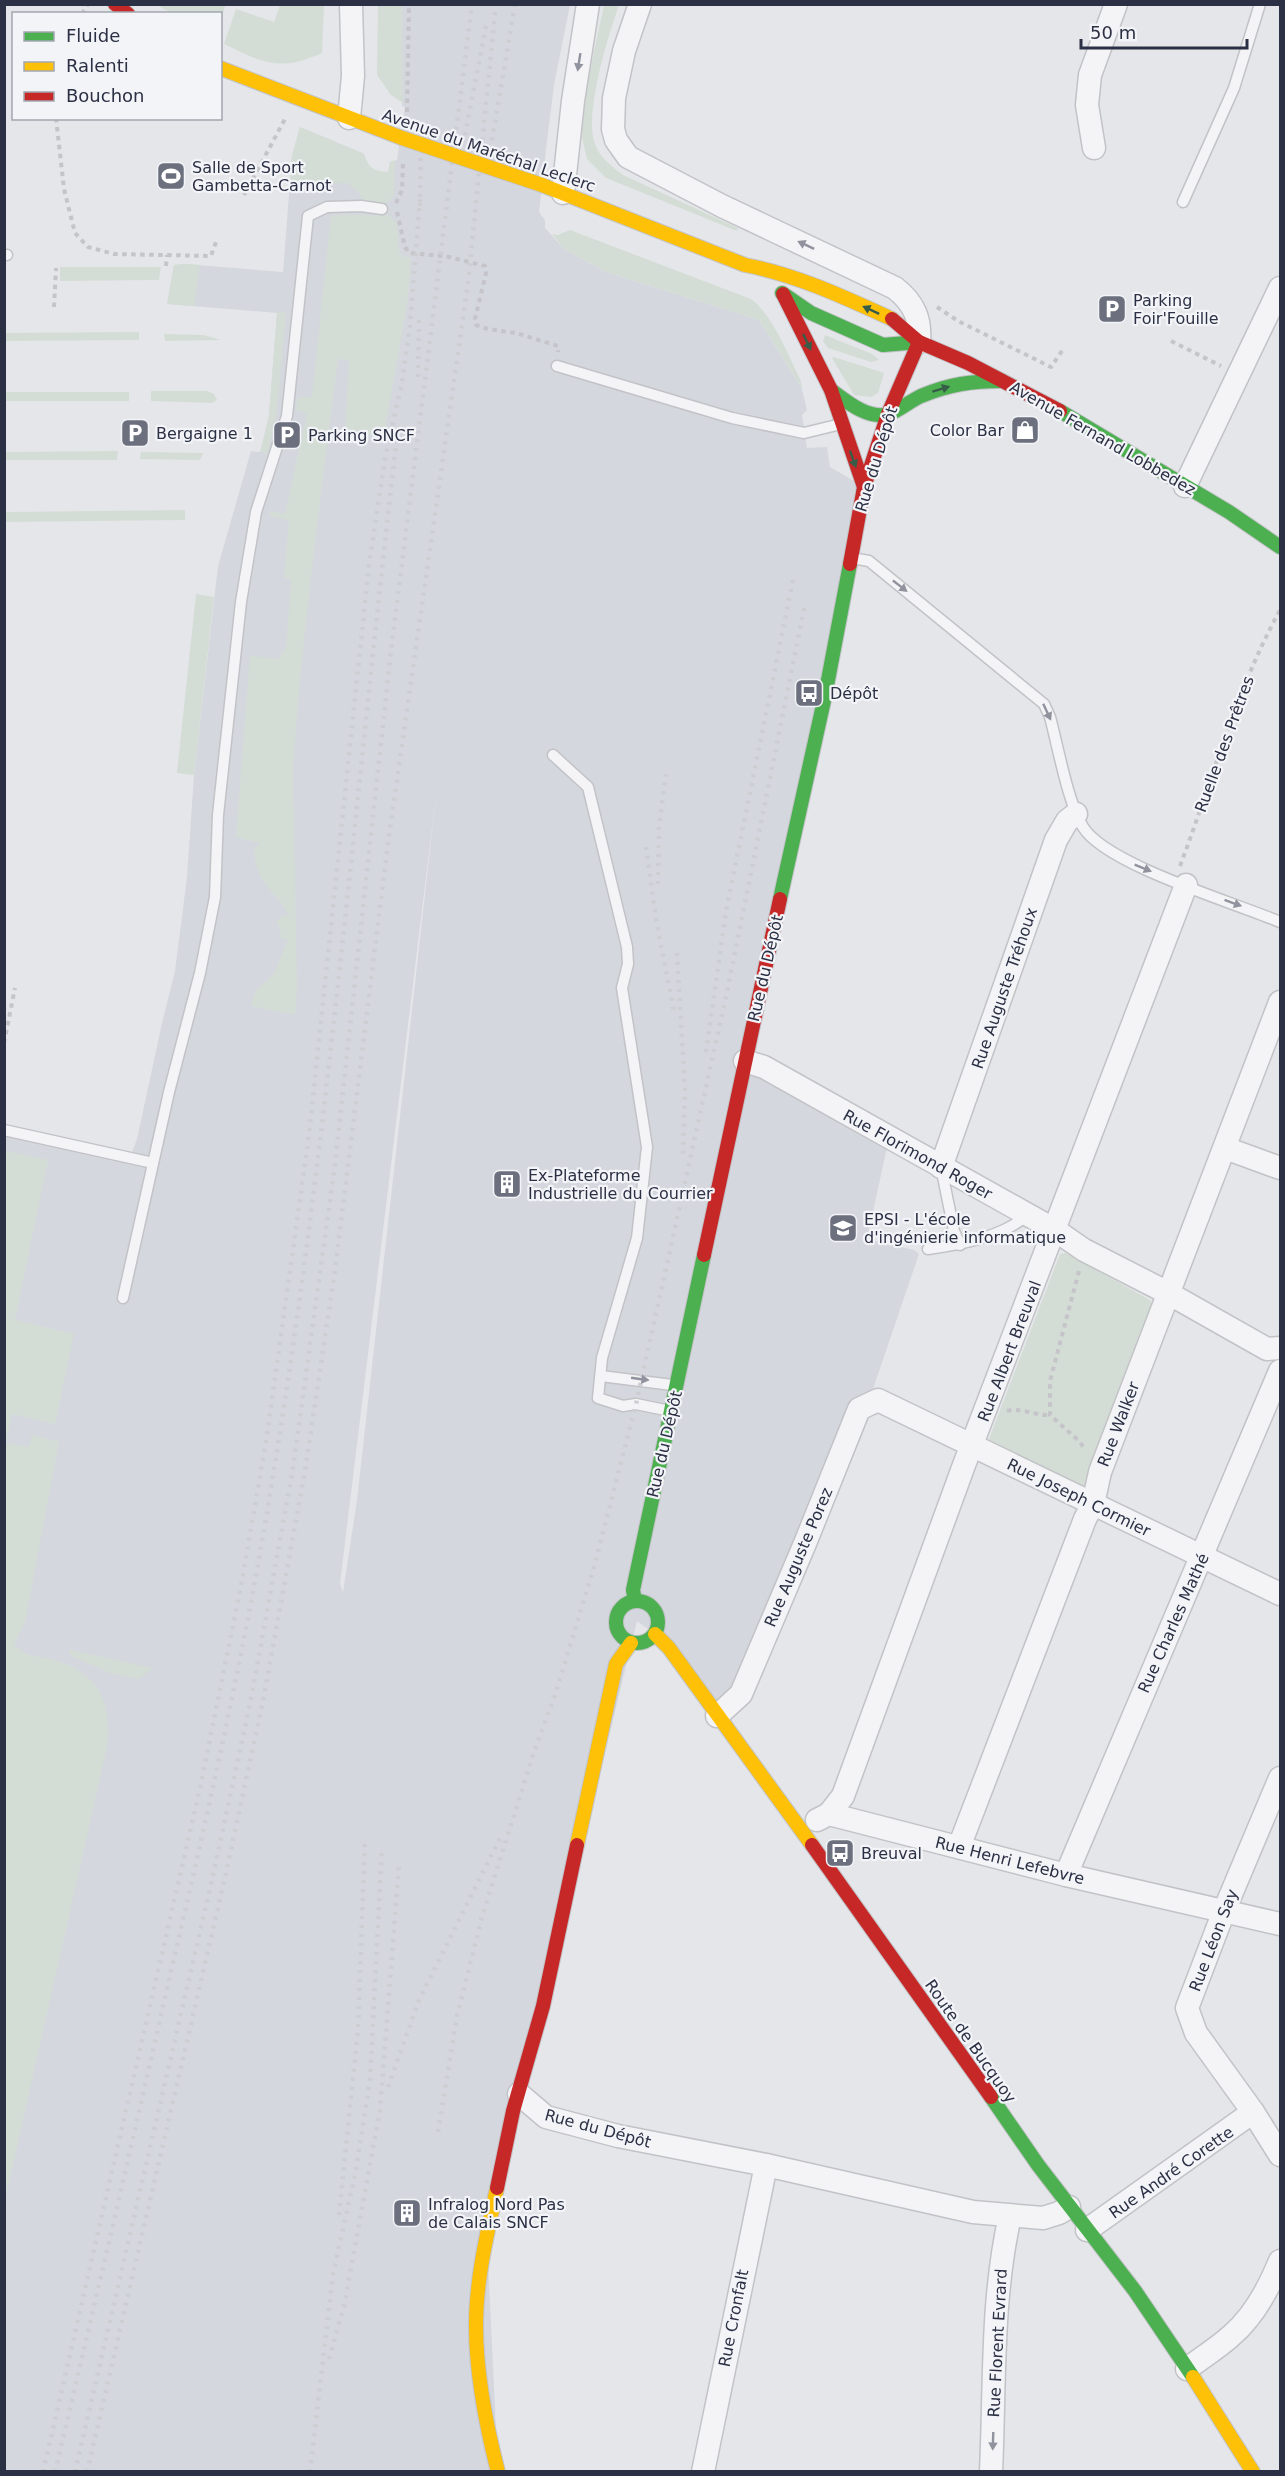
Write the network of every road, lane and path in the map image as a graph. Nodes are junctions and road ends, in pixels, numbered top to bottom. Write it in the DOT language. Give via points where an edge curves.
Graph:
graph roads {
  1 [pos="351,4"];
  2 [pos="588,4"];
  3 [pos="640,4"];
  4 [pos="1116,4"];
  5 [pos="1260,4"];
  6 [pos="222,69"];
  7 [pos="287,115"];
  8 [pos="350,118"];
  9 [pos="56,120"];
  10 [pos="1094,148"];
  11 [pos="553,189"];
  12 [pos="244,195"];
  13 [pos="1183,202"];
  14 [pos="393,206"];
  15 [pos="382,209"];
  16 [pos="216,242"];
  17 [pos="167,255"];
  18 [pos="745,265"];
  19 [pos="166,266"];
  20 [pos="56,268"];
  21 [pos="1281,288"];
  22 [pos="783,294"];
  23 [pos="932,304"];
  24 [pos="54,307"];
  25 [pos="1170,341"];
  26 [pos="919,342"];
  27 [pos="1064,348"];
  28 [pos="557,366"];
  29 [pos="1240,374"];
  30 [pos="1004,381"];
  31 [pos="831,390"];
  32 [pos="888,414"];
  33 [pos="841,424"];
  34 [pos="1185,486"];
  35 [pos="864,488"];
  36 [pos="1281,547"];
  37 [pos="850,557"];
  38 [pos="1281,610"];
  39 [pos="553,755"];
  40 [pos="1076,814"];
  41 [pos="1180,883"];
  42 [pos="1281,922"];
  43 [pos="15,988"];
  44 [pos="1281,1002"];
  45 [pos="4,1043"];
  46 [pos="745,1061"];
  47 [pos="4,1130"];
  48 [pos="1225,1148"];
  49 [pos="153,1163"];
  50 [pos="941,1167"];
  51 [pos="1281,1168"];
  52 [pos="1027,1215"];
  53 [pos="1055,1230"];
  54 [pos="960,1245"];
  55 [pos="928,1249"];
  56 [pos="1084,1250"];
  57 [pos="1168,1293"];
  58 [pos="123,1298"];
  59 [pos="1281,1348"];
  60 [pos="1281,1371"];
  61 [pos="601,1376"];
  62 [pos="677,1385"];
  63 [pos="878,1400"];
  64 [pos="671,1411"];
  65 [pos="1050,1415"];
  66 [pos="983,1416"];
  67 [pos="972,1446"];
  68 [pos="1100,1472"];
  69 [pos="1093,1504"];
  70 [pos="1202,1556"];
  71 [pos="1281,1594"];
  72 [pos="635,1601"];
  73 [pos="654,1634"];
  74 [pos="631,1643"];
  75 [pos="717,1716"];
  76 [pos="1281,1778"];
  77 [pos="828,1814"];
  78 [pos="801,1831"];
  79 [pos="959,1847"];
  80 [pos="1066,1875"];
  81 [pos="1224,1911"];
  82 [pos="1281,1924"];
  83 [pos="519,2094"];
  84 [pos="1253,2112"];
  85 [pos="1281,2155"];
  86 [pos="766,2165"];
  87 [pos="1070,2207"];
  88 [pos="1010,2216"];
  89 [pos="1087,2230"];
  90 [pos="1281,2261"];
  91 [pos="1187,2369"];
  92 [pos="498,2472"];
  93 [pos="703,2472"];
  94 [pos="991,2472"];
  95 [pos="1253,2472"];
  1 -- 8 [label="street"];
  2 -- 11 [label="street, one-way" via="573,101"];
  26 -- 3 [label="street, one-way" via="921,324 895,288 628,158 613,129 614,98"];
  4 -- 10 [label="street" via="1090,75 1087,105"];
  5 -- 13 [label="lane" via="1234,88"];
  6 -- 8 [label="main road, Avenue du Maréchal Leclerc"];
  7 -- 12 [label="path"];
  8 -- 11 [label="main road, Avenue du Maréchal Leclerc, bridge"];
  9 -- 17 [label="path" via="64,189 75,233 88,247 114,254"];
  11 -- 18 [label="main road, Avenue du Maréchal Leclerc"];
  14 -- 28 [label="path" via="400,217 409,253 445,256 485,266 476,325 558,346"];
  15 -- 49 [label="lane" via="327,207 308,216 287,416 256,512 241,602 218,815 215,897"];
  16 -- 17 [label="path" via="211,256"];
  17 -- 19 [label="path"];
  18 -- 22 [label="main road, Avenue du Maréchal Leclerc"];
  26 -- 18 [label="main road, Avenue du Maréchal Leclerc, one-way" via="896,321 827,289"];
  20 -- 24 [label="path"];
  21 -- 29 [label="street"];
  22 -- 26 [label="main road, Avenue du Maréchal Leclerc" via="811,313 883,345"];
  22 -- 31 [label="main road, one-way"];
  23 -- 27 [label="path" via="1051,368"];
  25 -- 29 [label="path"];
  26 -- 30 [label="main road, Avenue Fernand Lobbedez"];
  26 -- 32 [label="main road, Rue du Dépôt"];
  28 -- 33 [label="lane" via="732,418 804,433"];
  29 -- 34 [label="street"];
  32 -- 30 [label="main road, one-way" via="921,396 967,381"];
  30 -- 34 [label="main road, Avenue Fernand Lobbedez"];
  31 -- 32 [label="main road" via="851,405 871,413"];
  31 -- 33 [label="main road"];
  32 -- 35 [label="main road, Rue du Dépôt"];
  33 -- 35 [label="main road, one-way"];
  34 -- 36 [label="main road, Avenue Fernand Lobbedez"];
  35 -- 37 [label="main road, Rue du Dépôt"];
  37 -- 40 [label="lane, one-way" via="869,561 1044,704"];
  37 -- 46 [label="main road, Rue du Dépôt" via="825,696"];
  38 -- 41 [label="path, Ruelle des Prêtres" via="1244,684"];
  39 -- 61 [label="lane" via="588,787 627,947 628,964 622,988 647,1147 637,1238 602,1358"];
  40 -- 41 [label="lane, one-way" via="1098,845"];
  40 -- 50 [label="street, Rue Auguste Tréhoux" via="1066,821 1056,840"];
  41 -- 42 [label="lane, one-way"];
  41 -- 53 [label="street, Rue Albert Breuval"];
  43 -- 45 [label="path"];
  44 -- 48 [label="street, Rue Walker"];
  46 -- 50 [label="street, Rue Florimond Roger" via="764,1067"];
  46 -- 62 [label="main road, Rue du Dépôt"];
  47 -- 49 [label="lane"];
  48 -- 51 [label="street"];
  48 -- 57 [label="street, Rue Walker"];
  49 -- 58 [label="lane"];
  50 -- 52 [label="street, Rue Florimond Roger"];
  50 -- 54 [label="lane"];
  52 -- 53 [label="street, Rue Florimond Roger"];
  52 -- 54 [label="lane" via="1017,1224"];
  53 -- 56 [label="street, Rue Florimond Roger"];
  53 -- 66 [label="street, Rue Albert Breuval"];
  54 -- 55 [label="lane"];
  56 -- 57 [label="street, Rue Florimond Roger"];
  56 -- 65 [label="path" via="1050,1381"];
  57 -- 59 [label="street, Rue Florimond Roger" via="1267,1349"];
  57 -- 68 [label="street, Rue Walker"];
  60 -- 70 [label="street, Rue Charles Mathé"];
  61 -- 62 [label="lane, one-way"];
  61 -- 64 [label="lane" via="598,1398 623,1406 636,1404"];
  62 -- 64 [label="main road, Rue du Dépôt"];
  63 -- 67 [label="street, Rue Joseph Cormier"];
  63 -- 75 [label="street, Rue Auguste Porez" via="859,1409 741,1694"];
  64 -- 72 [label="main road, Rue du Dépôt" via="633,1590"];
  65 -- 66 [label="path" via="1037,1416 1014,1409"];
  65 -- 68 [label="path" via="1079,1441"];
  66 -- 67 [label="street, Rue Albert Breuval"];
  67 -- 69 [label="street, Rue Joseph Cormier"];
  67 -- 77 [label="street, Rue Albert Breuval" via="843,1796"];
  68 -- 69 [label="street, Rue Walker"];
  69 -- 70 [label="street, Rue Joseph Cormier"];
  69 -- 79 [label="street, Rue Walker"];
  70 -- 71 [label="street, Rue Joseph Cormier"];
  70 -- 80 [label="street, Rue Charles Mathé"];
  72 -- 73 [label="main road" via="647,1603 655,1611 658,1623"];
  72 -- 74 [label="main road" via="623,1606 615,1623 620,1636"];
  73 -- 74 [label="main road" via="644,1642"];
  73 -- 75 [label="main road, Route de Bucquoy" via="669,1648"];
  74 -- 83 [label="main road" via="616,1664 545,1995"];
  75 -- 78 [label="main road, Route de Bucquoy"];
  76 -- 81 [label="street, Rue Léon Say"];
  77 -- 78 [label="street"];
  77 -- 79 [label="street, Rue Henri Lefebvre"];
  78 -- 87 [label="main road, Route de Bucquoy"];
  79 -- 80 [label="street, Rue Henri Lefebvre"];
  80 -- 81 [label="street, Rue Henri Lefebvre"];
  81 -- 82 [label="street, Rue Henri Lefebvre"];
  81 -- 84 [label="street, Rue Léon Say" via="1187,2008 1196,2033"];
  83 -- 86 [label="street, Rue du Dépôt" via="546,2117 618,2136"];
  83 -- 92 [label="main road" via="481,2264 476,2325 480,2378"];
  84 -- 85 [label="street, Rue Léon Say"];
  84 -- 89 [label="street, Rue André Corette"];
  86 -- 88 [label="street, Rue du Dépôt" via="973,2212"];
  86 -- 93 [label="street, Rue Cronfalt"];
  87 -- 88 [label="street, Rue du Dépôt" via="1043,2218"];
  87 -- 89 [label="main road, Route de Bucquoy"];
  88 -- 94 [label="street, Rue Florent Evrard, one-way" via="1000,2266 994,2346"];
  89 -- 91 [label="main road, Route de Bucquoy" via="1135,2291"];
  90 -- 91 [label="street" via="1248,2319"];
  91 -- 95 [label="main road, Route de Bucquoy"];
}
